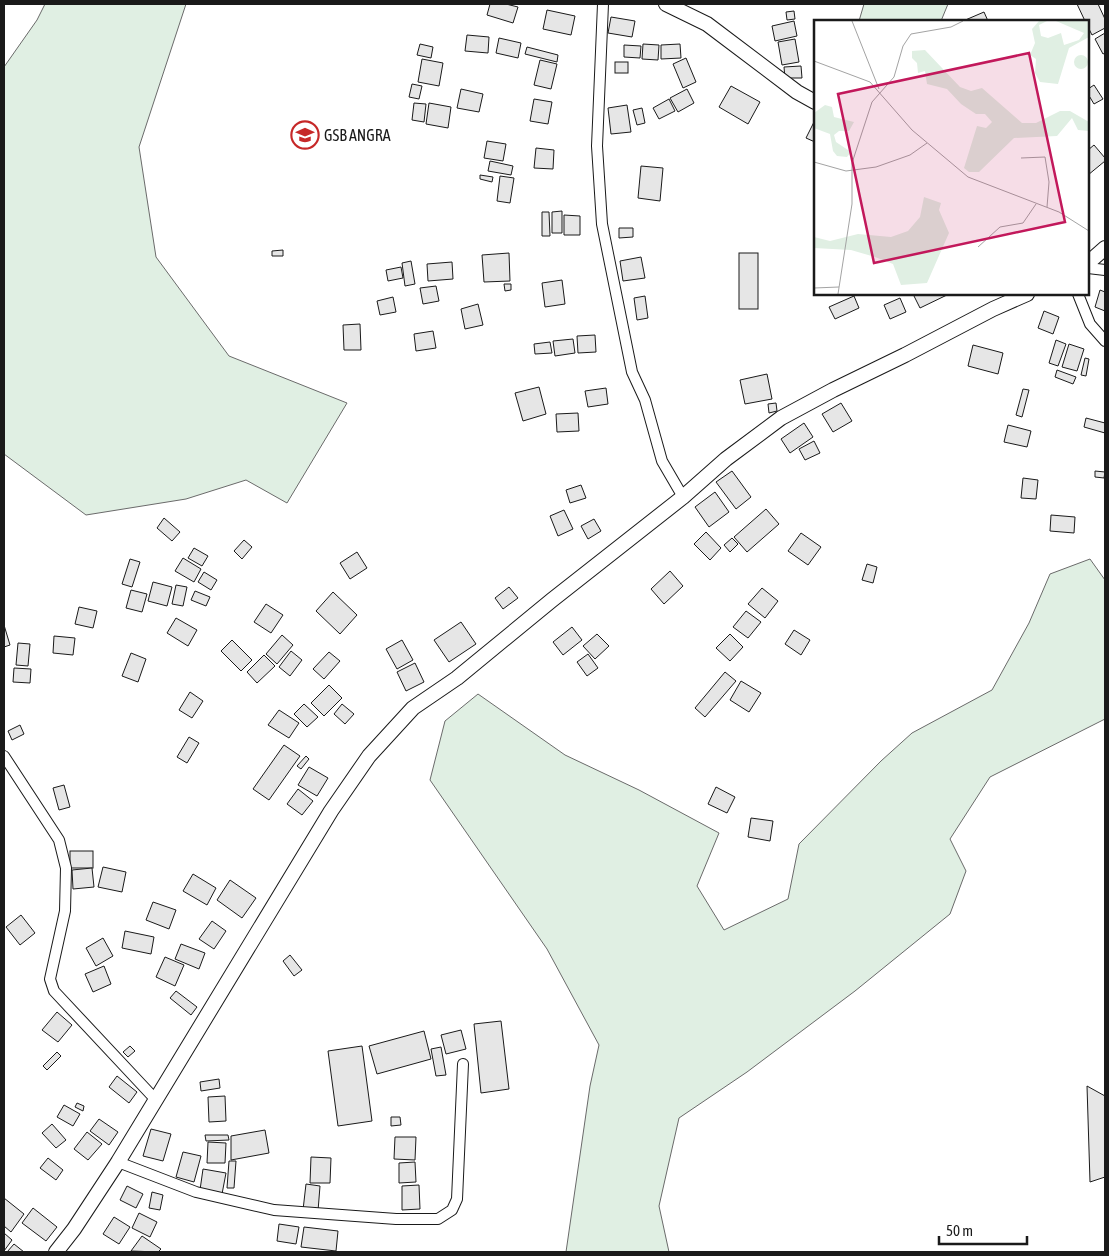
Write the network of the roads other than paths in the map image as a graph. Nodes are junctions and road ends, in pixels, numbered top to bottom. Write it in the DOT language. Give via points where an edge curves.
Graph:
graph roads {
  1 [pos="603,4"];
  2 [pos="666,4"];
  3 [pos="814,101"];
  4 [pos="1105,248"];
  5 [pos="1089,262"];
  6 [pos="1089,268"];
  7 [pos="1105,270"];
  8 [pos="1025,295"];
  9 [pos="1078,295"];
  10 [pos="1105,341"];
  11 [pos="683,497"];
  12 [pos="4,756"];
  13 [pos="464,1064"];
  14 [pos="156,1100"];
  15 [pos="118,1162"];
  16 [pos="56,1252"];
  1 -- 11 [label="street" via="597,146 602,224 632,372 645,400 662,461"];
  2 -- 3 [label="street" via="707,24"];
  4 -- 5 [label="street"];
  6 -- 7 [label="street"];
  8 -- 11 [label="street" via="780,418"];
  9 -- 10 [label="street" via="1090,324"];
  11 -- 14 [label="street" via="457,678 413,708 369,756 332,811"];
  12 -- 14 [label="street" via="59,840 66,868 65,911 50,978 54,991"];
  13 -- 15 [label="street" via="457,1199 452,1210 438,1219 274,1210 196,1192"];
  14 -- 15 [label="street"];
  15 -- 16 [label="street"];
}
